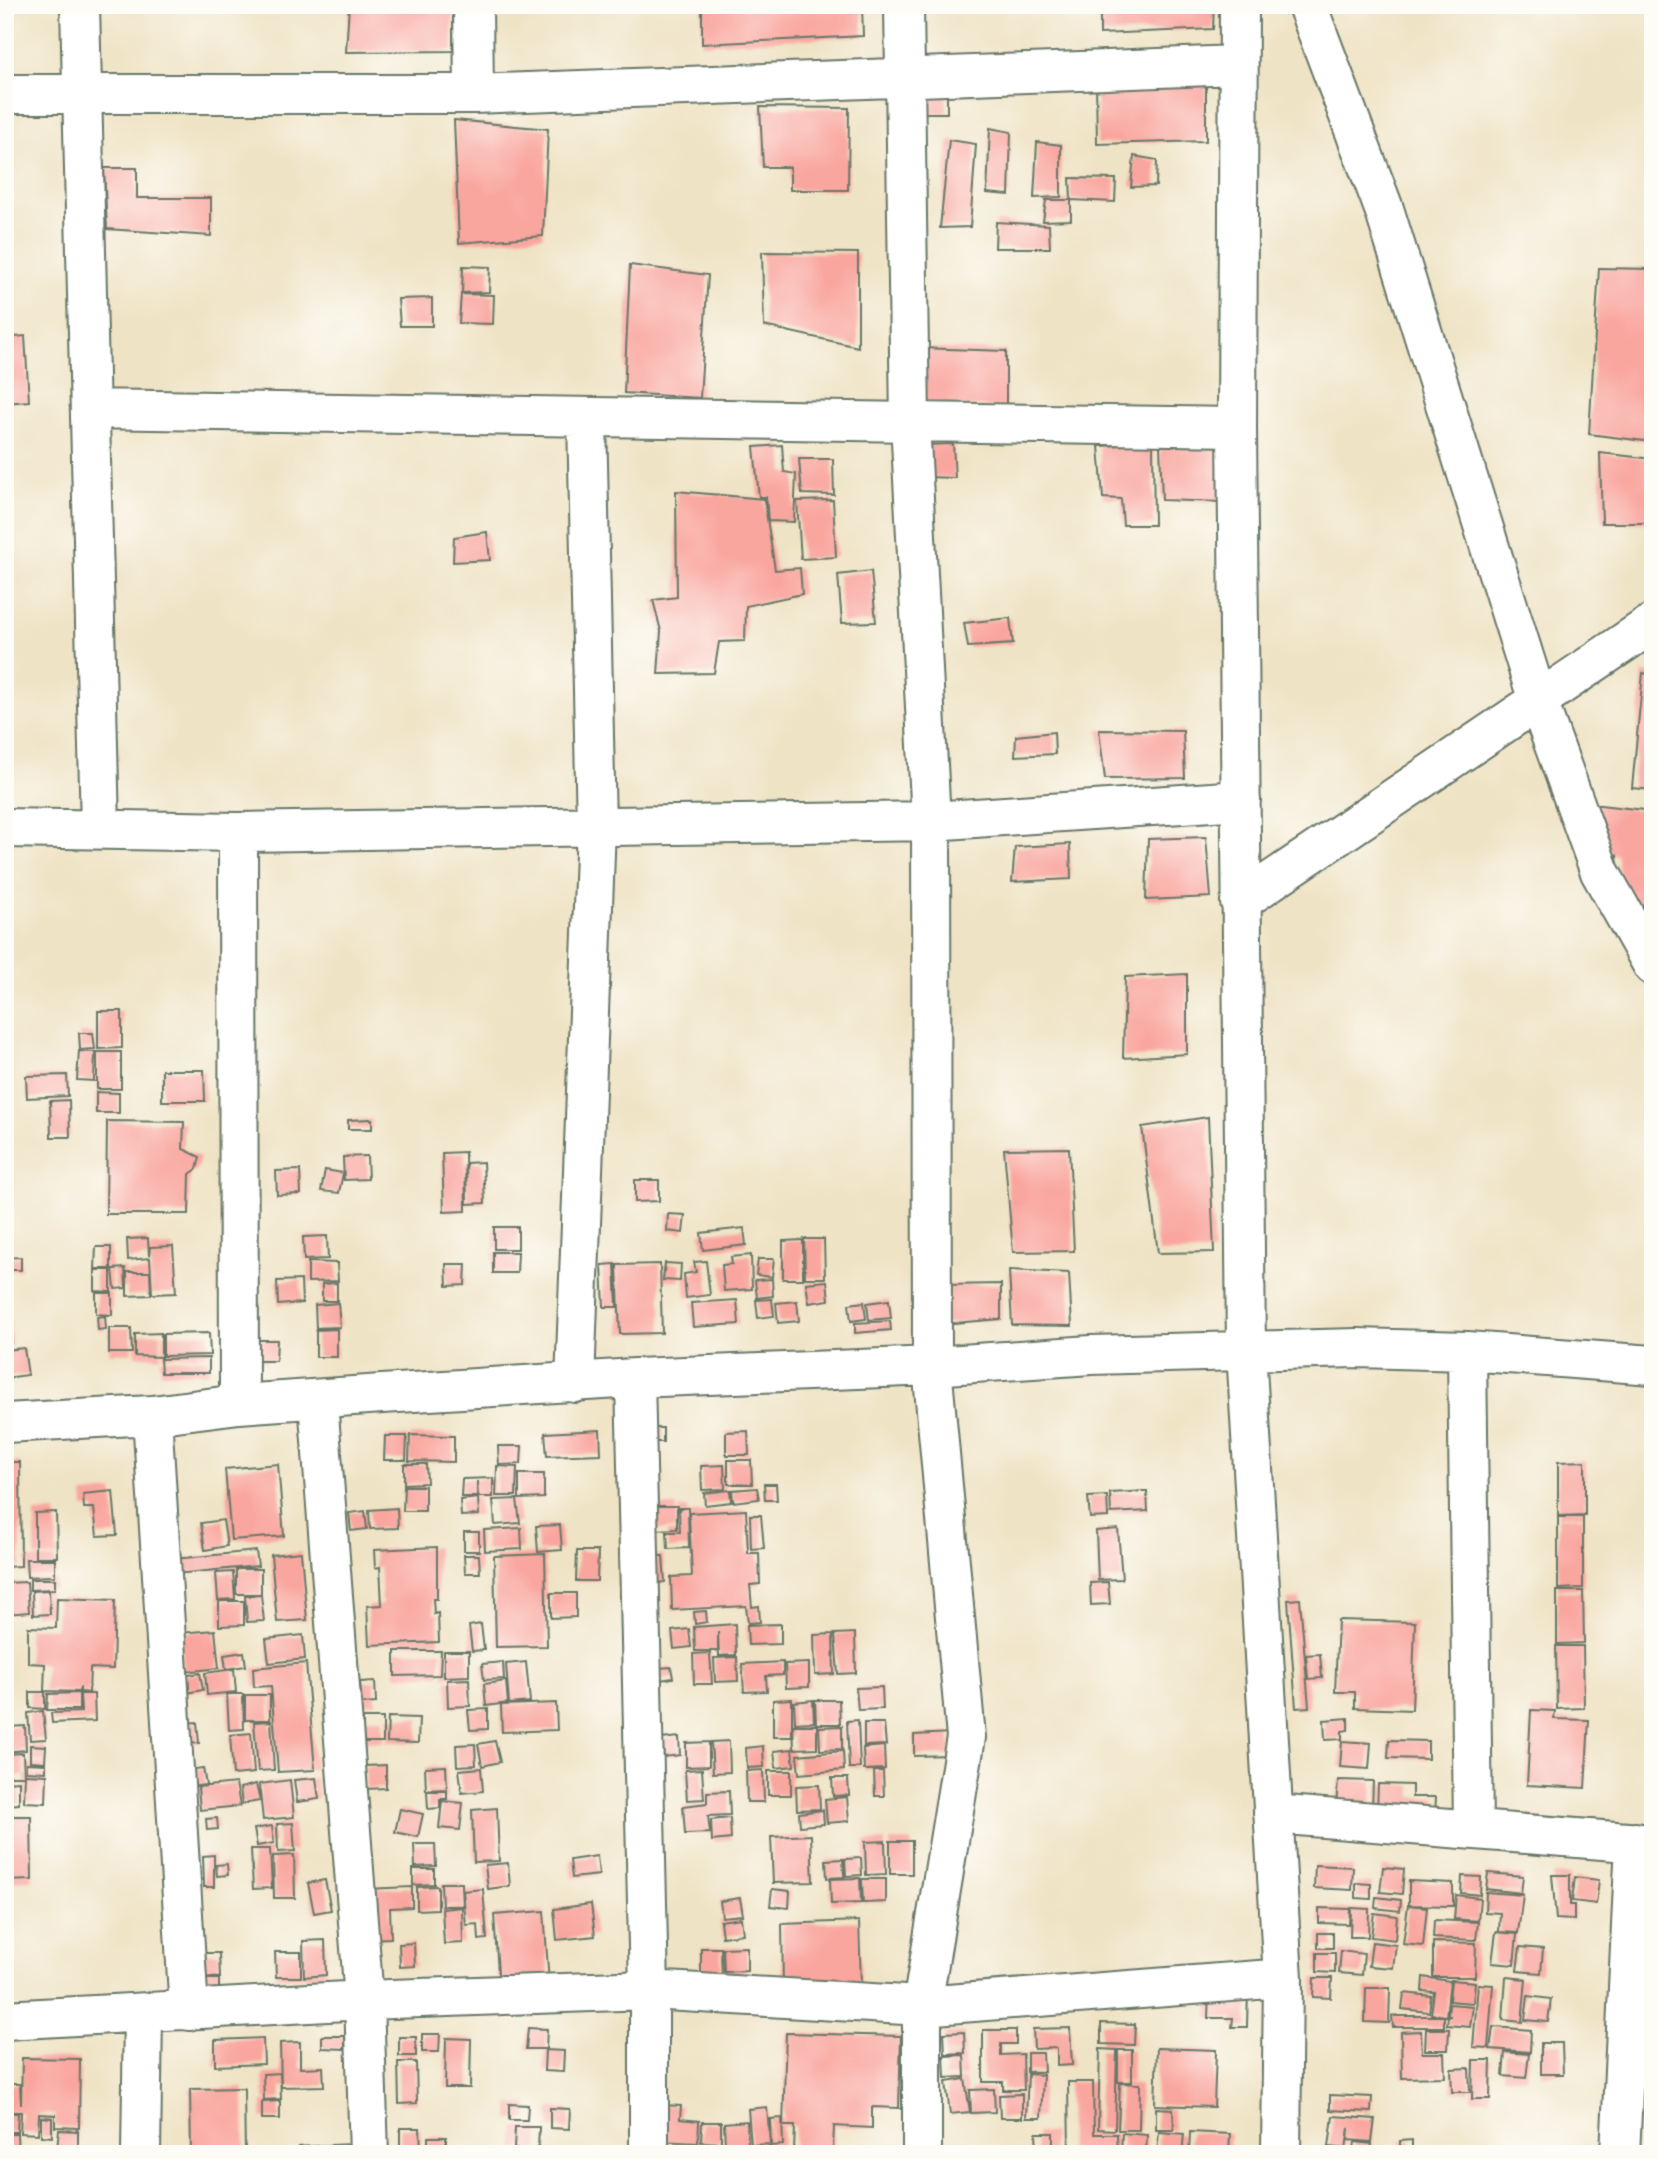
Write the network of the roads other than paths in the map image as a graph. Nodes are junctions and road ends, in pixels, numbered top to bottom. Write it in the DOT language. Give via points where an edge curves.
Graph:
graph roads {
  1 [pos="80,5"];
  2 [pos="473,5"];
  3 [pos="904,5"];
  4 [pos="1239,5"];
  5 [pos="1307,5"];
  6 [pos="1237,65"];
  7 [pos="906,78"];
  8 [pos="5,94"];
  9 [pos="474,94"];
  10 [pos="80,96"];
  11 [pos="90,409"];
  12 [pos="587,418"];
  13 [pos="910,422"];
  14 [pos="1237,427"];
  15 [pos="1653,623"];
  16 [pos="1538,701"];
  17 [pos="1241,800"];
  18 [pos="931,821"];
  19 [pos="596,827"];
  20 [pos="5,828"];
  21 [pos="100,828"];
  22 [pos="238,832"];
  23 [pos="1240,902"];
  24 [pos="1653,966"];
  25 [pos="1246,1350"];
  26 [pos="1467,1351"];
  27 [pos="1653,1365"];
  28 [pos="932,1366"];
  29 [pos="635,1378"];
  30 [pos="575,1383"];
  31 [pos="318,1401"];
  32 [pos="239,1404"];
  33 [pos="152,1415"];
  34 [pos="5,1423"];
  35 [pos="1273,1814"];
  36 [pos="1473,1828"];
  37 [pos="1644,1843"];
  38 [pos="1283,1978"];
  39 [pos="649,1990"];
  40 [pos="363,2000"];
  41 [pos="922,2006"];
  42 [pos="189,2011"];
  43 [pos="143,2014"];
  44 [pos="5,2020"];
  45 [pos="141,2154"];
  46 [pos="369,2154"];
  47 [pos="649,2154"];
  48 [pos="922,2154"];
  49 [pos="1281,2154"];
  50 [pos="1620,2154"];
  1 -- 10 [label="street"];
  2 -- 9 [label="street"];
  3 -- 7 [label="street"];
  4 -- 6 [label="street"];
  5 -- 16 [label="street" via="1384,209"];
  6 -- 7 [label="street"];
  6 -- 14 [label="street"];
  7 -- 9 [label="street"];
  7 -- 13 [label="street"];
  8 -- 10 [label="street"];
  9 -- 10 [label="street"];
  10 -- 11 [label="street"];
  11 -- 12 [label="street"];
  11 -- 21 [label="street"];
  12 -- 13 [label="street"];
  12 -- 19 [label="street"];
  13 -- 14 [label="street"];
  13 -- 18 [label="street"];
  14 -- 17 [label="street"];
  15 -- 16 [label="street"];
  16 -- 23 [label="street"];
  16 -- 24 [label="street" via="1600,872"];
  17 -- 18 [label="street"];
  17 -- 23 [label="street"];
  18 -- 19 [label="street"];
  18 -- 28 [label="street"];
  19 -- 22 [label="street"];
  19 -- 30 [label="street"];
  20 -- 21 [label="street"];
  21 -- 22 [label="street"];
  22 -- 32 [label="street"];
  23 -- 25 [label="street"];
  25 -- 26 [label="street"];
  25 -- 28 [label="street"];
  25 -- 35 [label="street"];
  26 -- 27 [label="street"];
  26 -- 36 [label="street"];
  28 -- 29 [label="street"];
  28 -- 41 [label="street" via="966,1737"];
  29 -- 30 [label="street"];
  29 -- 39 [label="street"];
  30 -- 31 [label="street"];
  31 -- 32 [label="street"];
  31 -- 40 [label="street"];
  32 -- 33 [label="street"];
  33 -- 34 [label="street"];
  33 -- 42 [label="street"];
  35 -- 36 [label="street"];
  35 -- 38 [label="street"];
  36 -- 37 [label="street"];
  37 -- 50 [label="street"];
  38 -- 41 [label="street"];
  38 -- 49 [label="street"];
  39 -- 40 [label="street"];
  39 -- 41 [label="street"];
  39 -- 47 [label="street"];
  40 -- 42 [label="street"];
  40 -- 46 [label="street"];
  41 -- 48 [label="street"];
  42 -- 43 [label="street"];
  43 -- 44 [label="street"];
  43 -- 45 [label="street"];
}
